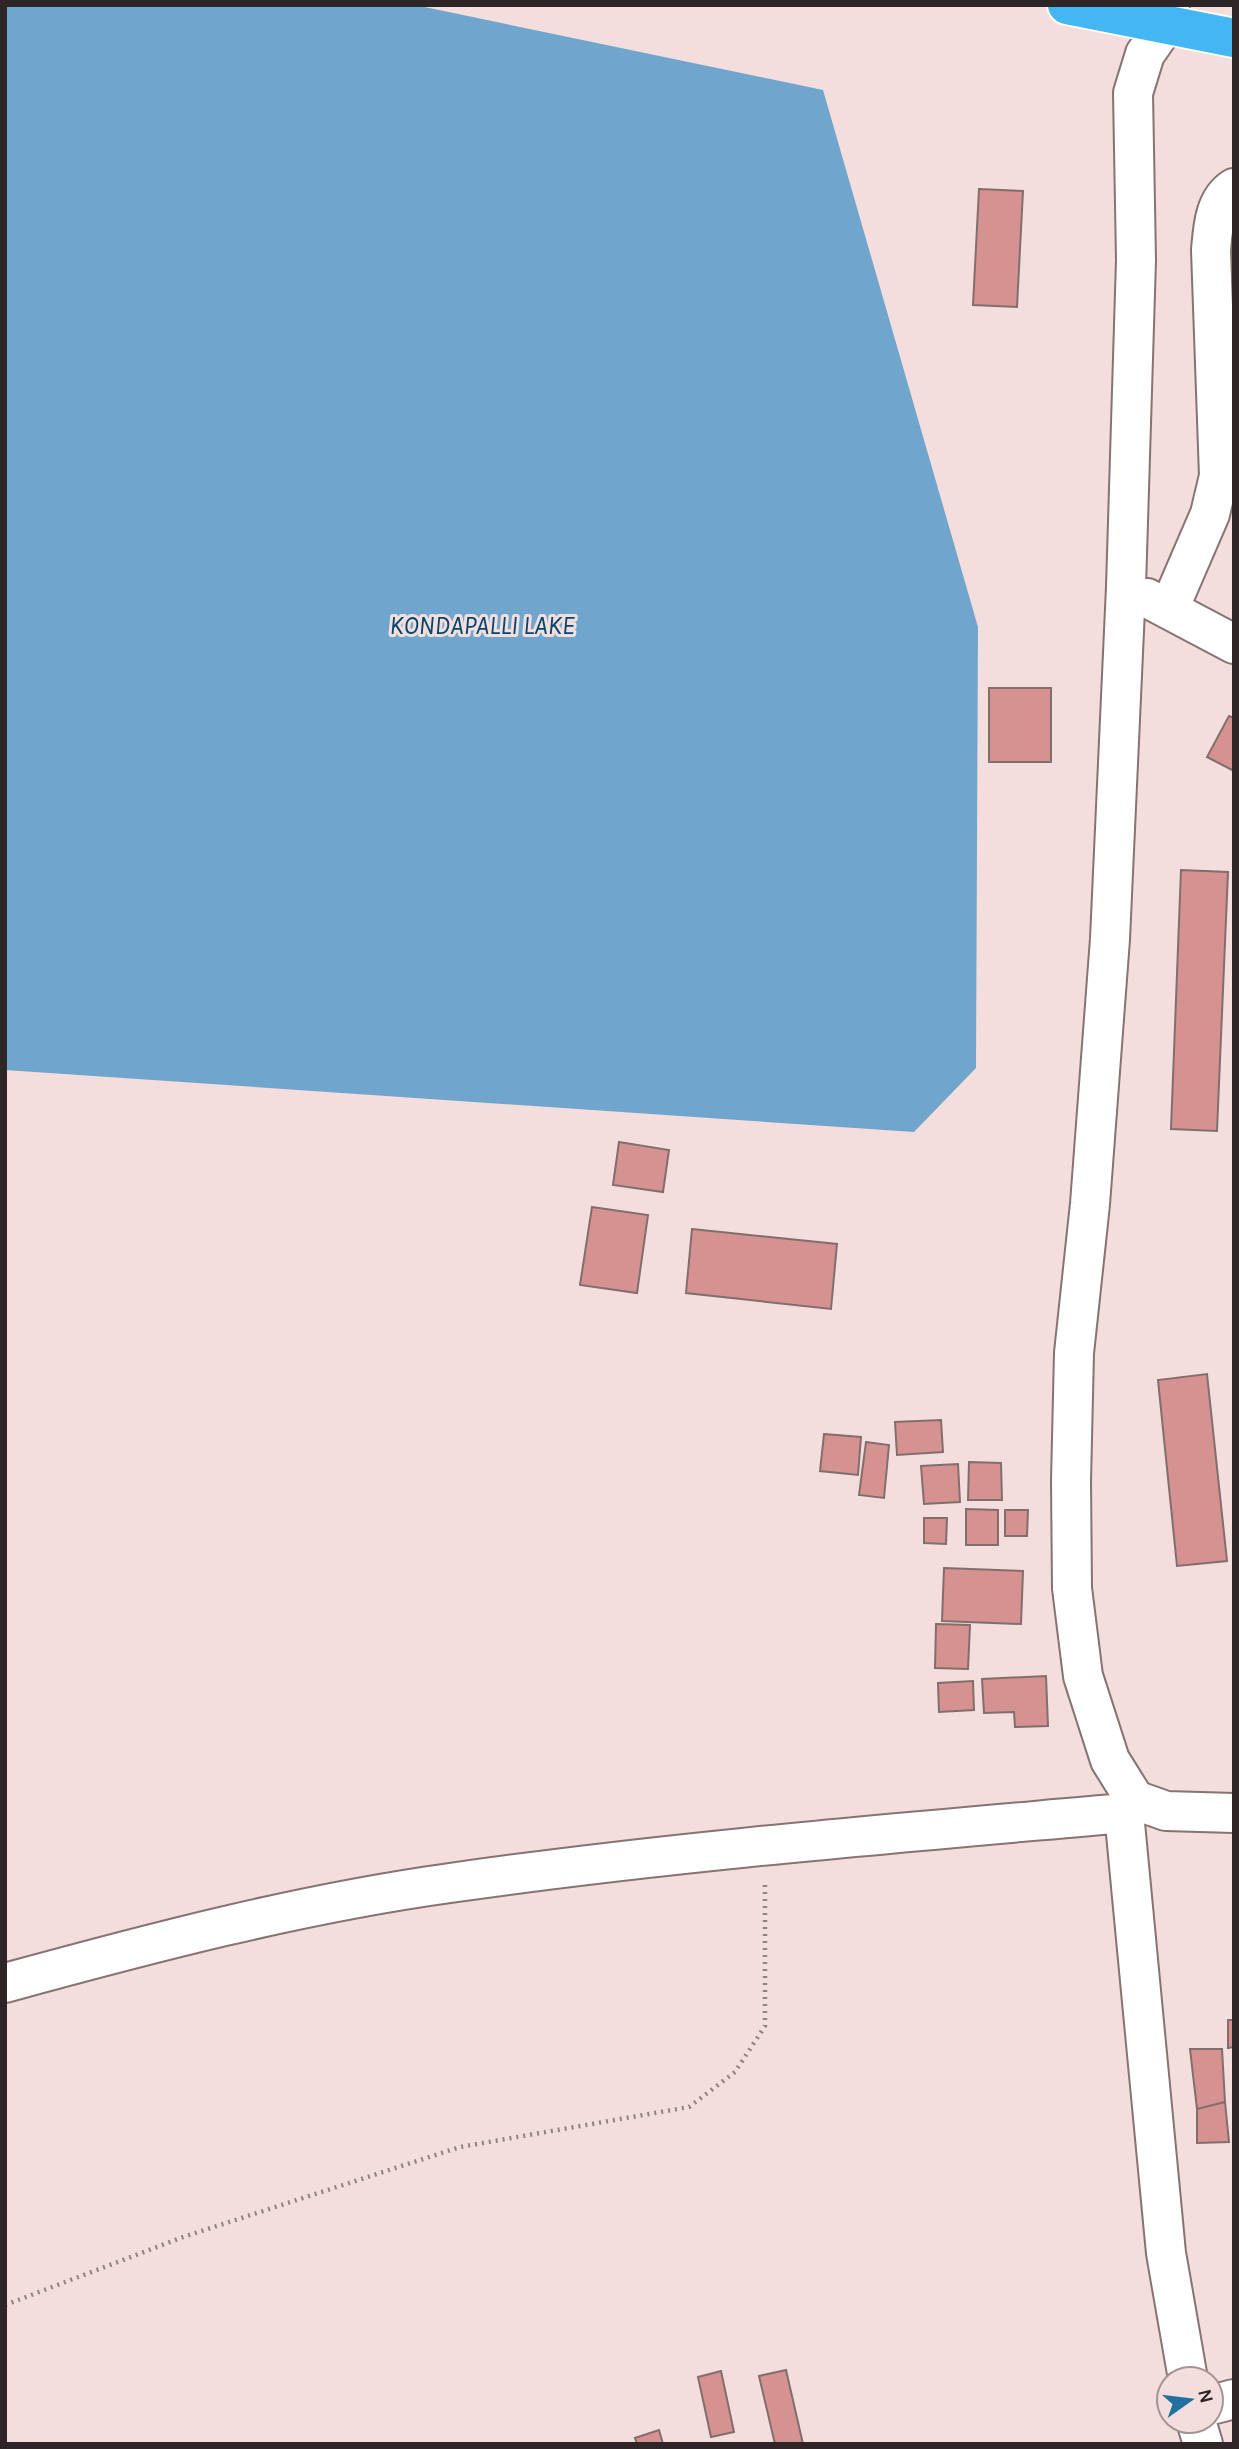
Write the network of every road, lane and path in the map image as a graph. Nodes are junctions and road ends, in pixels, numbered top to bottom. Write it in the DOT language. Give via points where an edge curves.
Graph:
graph roads {
  1 [pos="1067,5"];
  2 [pos="1168,15"];
  3 [pos="1234,37"];
  4 [pos="1234,188"];
  5 [pos="1126,587"];
  6 [pos="1169,609"];
  7 [pos="1234,644"];
  8 [pos="1130,1807"];
  9 [pos="1234,1813"];
  10 [pos="765,1845"];
  11 [pos="5,1983"];
  12 [pos="5,2305"];
  13 [pos="1186,2365"];
  1 -- 2 [label="highway"];
  2 -- 3 [label="highway"];
  2 -- 5 [label="street" via="1145,54 1133,93 1136,260"];
  4 -- 6 [label="street" via="1215,216 1211,250 1219,476 1210,514"];
  5 -- 6 [label="street"];
  5 -- 8 [label="street" via="1110,939 1074,1353 1071,1481 1072,1588 1083,1676"];
  6 -- 7 [label="street"];
  8 -- 9 [label="street"];
  8 -- 10 [label="street"];
  8 -- 13 [label="street" via="1166,2253"];
  10 -- 11 [label="street" via="447,1883 183,1934"];
  10 -- 12 [label="path" via="765,2026 735,2072 689,2107 460,2147 183,2237"];
}
